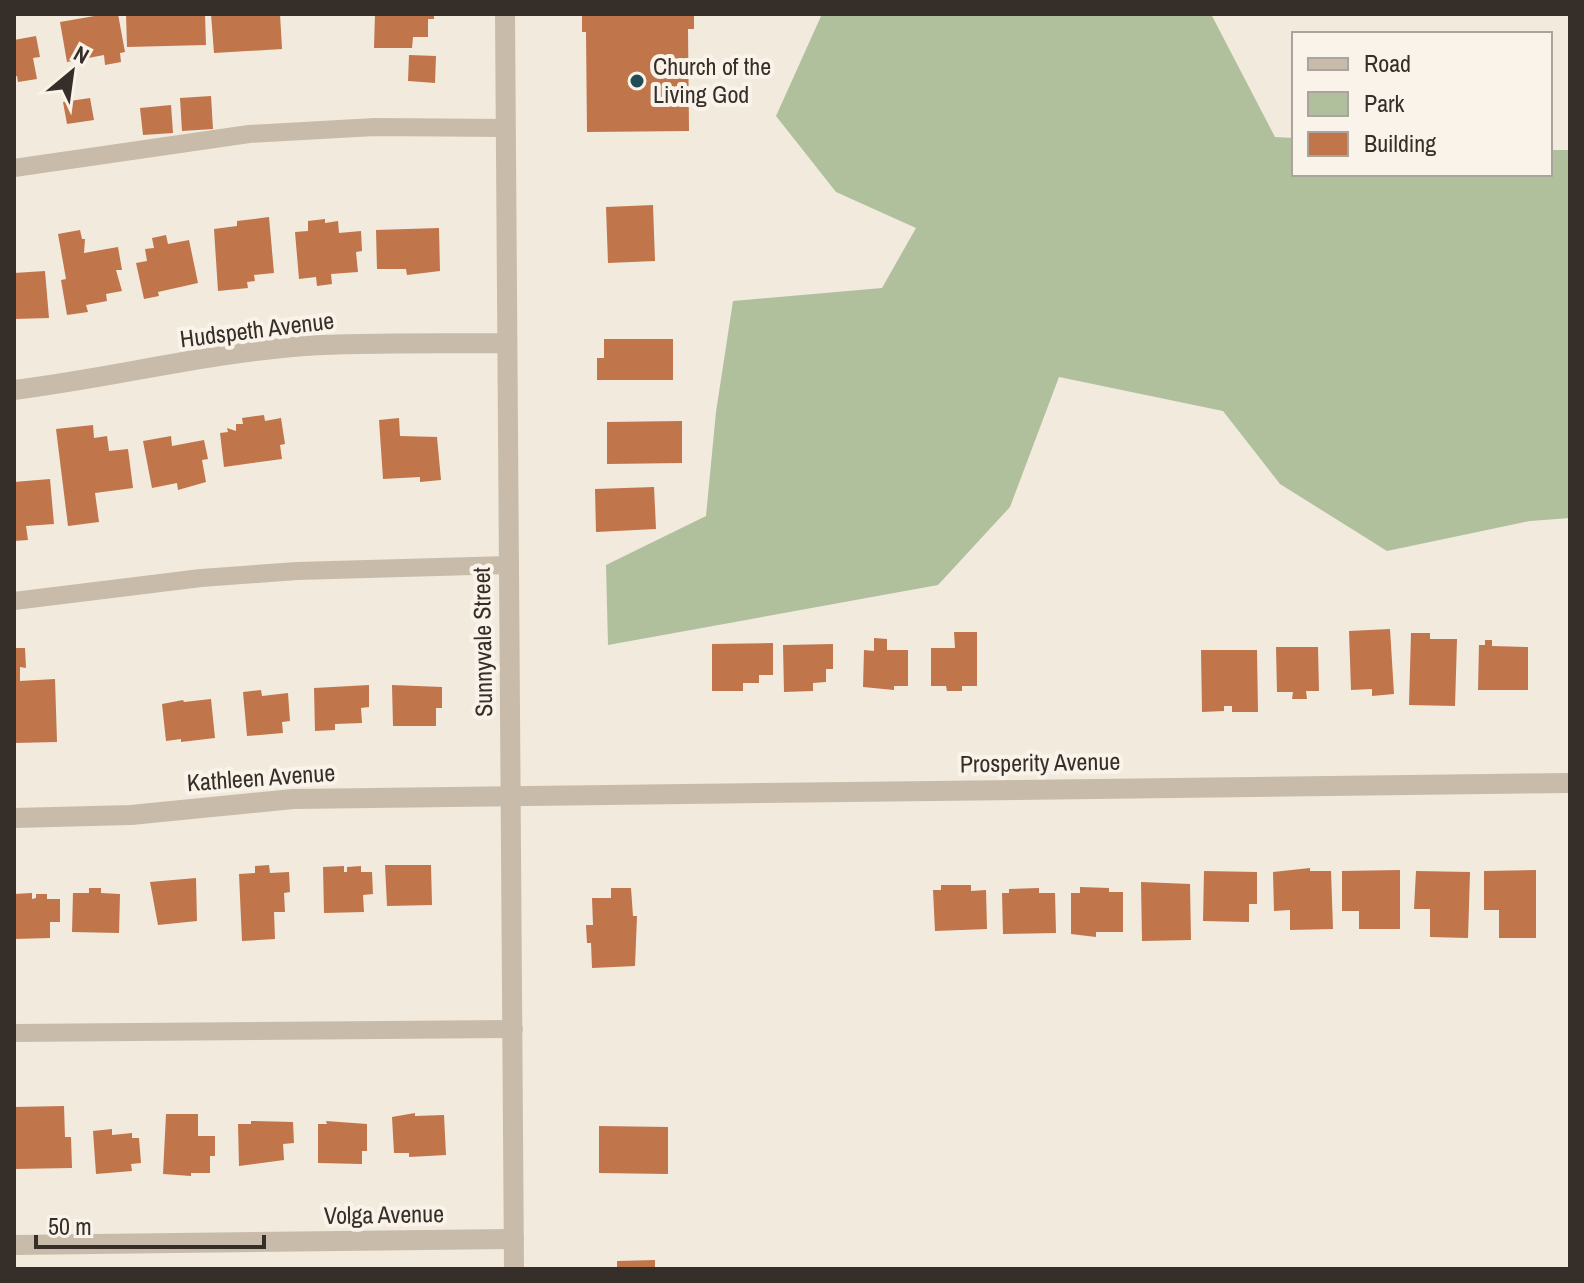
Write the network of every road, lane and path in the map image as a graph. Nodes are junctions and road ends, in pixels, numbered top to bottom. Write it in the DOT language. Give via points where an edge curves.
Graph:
graph roads {
  1 [pos="505,14"];
  2 [pos="506,128"];
  3 [pos="14,168"];
  4 [pos="507,343"];
  5 [pos="14,390"];
  6 [pos="508,565"];
  7 [pos="14,601"];
  8 [pos="1570,783"];
  9 [pos="511,795"];
  10 [pos="14,818"];
  11 [pos="514,1029"];
  12 [pos="14,1033"];
  13 [pos="514,1239"];
  14 [pos="14,1245"];
  15 [pos="514,1269"];
  1 -- 2 [label="street, Sunnyvale Street"];
  2 -- 3 [label="lane" via="375,127 249,134"];
  2 -- 4 [label="street, Sunnyvale Street"];
  4 -- 5 [label="street, Hudspeth Avenue" via="305,346"];
  4 -- 6 [label="street, Sunnyvale Street"];
  6 -- 7 [label="lane" via="297,571"];
  6 -- 9 [label="street, Sunnyvale Street"];
  8 -- 9 [label="street, Prosperity Avenue"];
  9 -- 10 [label="street, Kathleen Avenue" via="293,799 131,815"];
  9 -- 11 [label="street, Sunnyvale Street"];
  11 -- 12 [label="lane"];
  11 -- 13 [label="street, Sunnyvale Street"];
  13 -- 14 [label="street, Volga Avenue"];
  13 -- 15 [label="street, Sunnyvale Street"];
}
